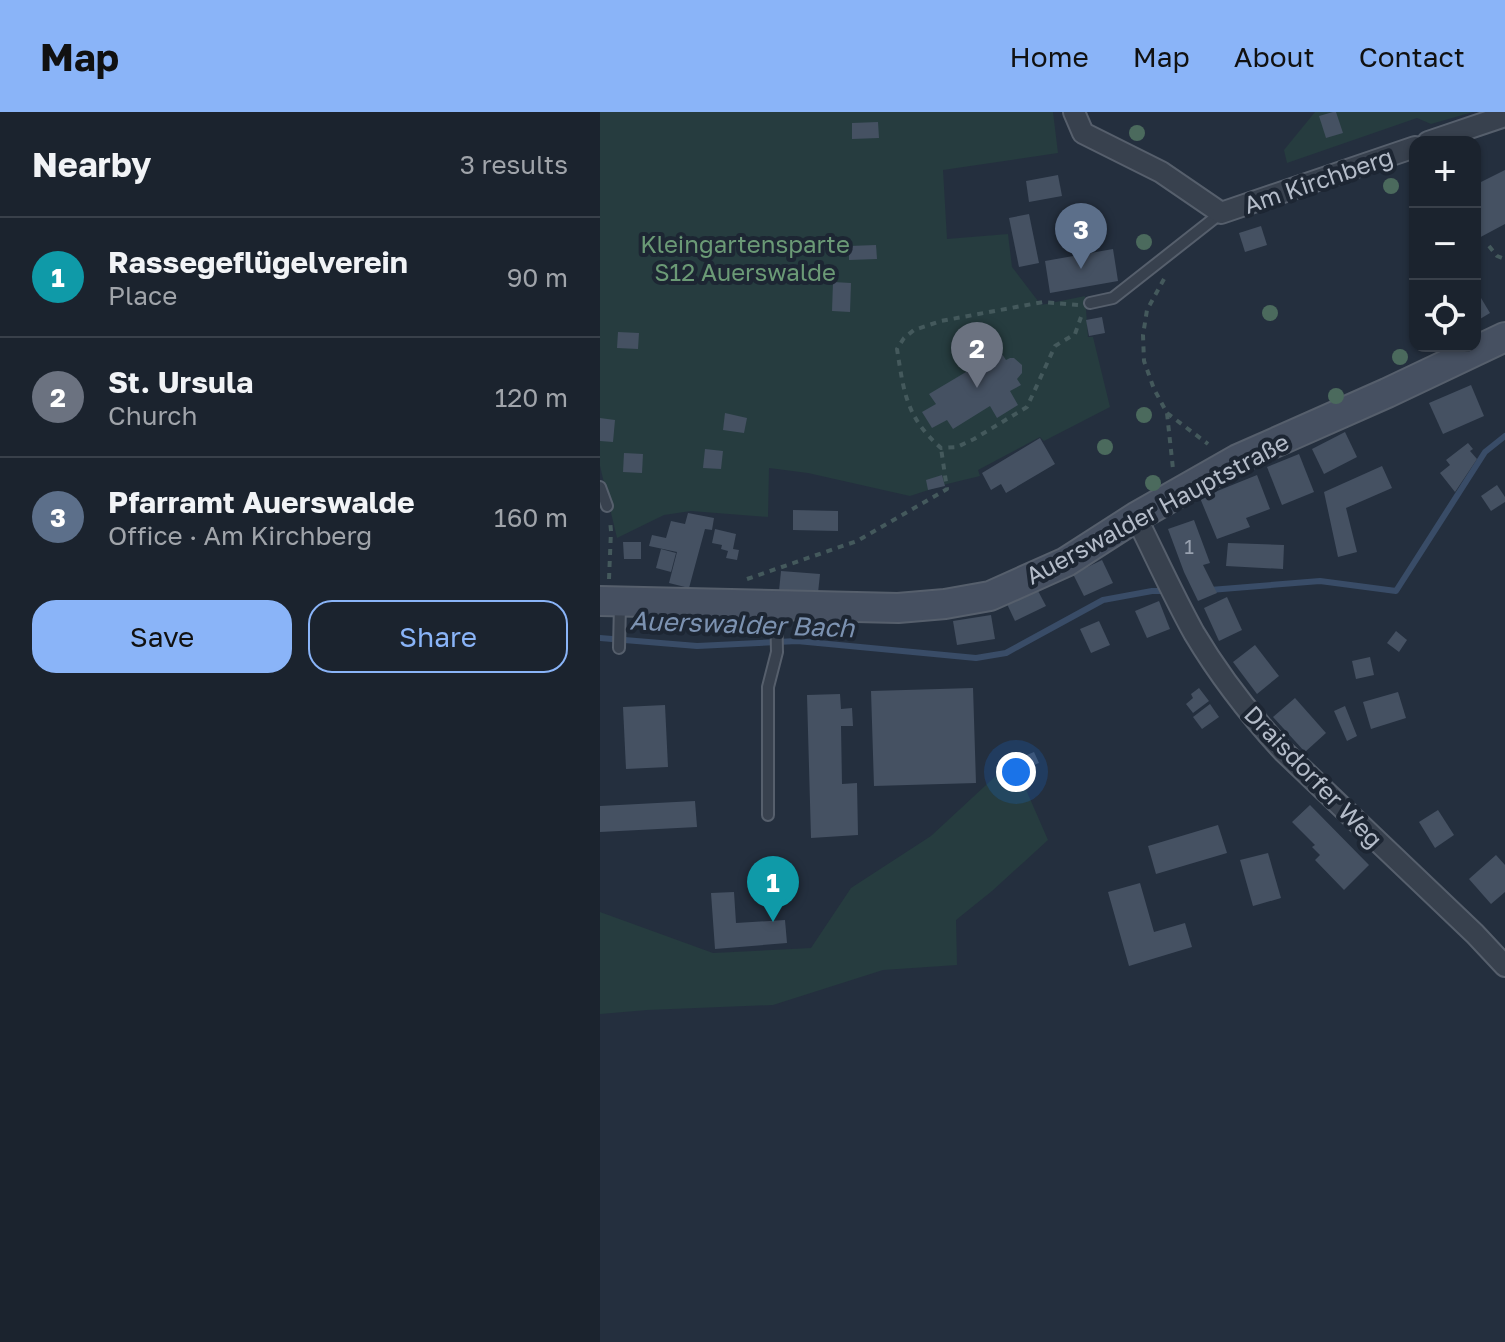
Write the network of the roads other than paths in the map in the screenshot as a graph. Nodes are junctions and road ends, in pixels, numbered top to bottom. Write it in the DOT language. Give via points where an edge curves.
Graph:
graph roads {
  1 [pos="1074,112"];
  2 [pos="1505,116"];
  3 [pos="1446,136"];
  4 [pos="1409,149"];
  5 [pos="1221,213"];
  6 [pos="1090,303"];
  7 [pos="1505,337"];
  8 [pos="600,487"];
  9 [pos="607,506"];
  10 [pos="1136,517"];
  11 [pos="612,608"];
  12 [pos="776,617"];
  13 [pos="619,648"];
  14 [pos="768,815"];
  15 [pos="1505,966"];
  1 -- 5 [label="street, Am Kirchberg" via="1083,133 1161,172"];
  2 -- 3 [label="street"];
  4 -- 5 [label="street, Am Kirchberg"];
  5 -- 6 [label="lane, Am Kirchberg" via="1113,298"];
  7 -- 10 [label="main road, Auerswalder Hauptstraße" via="1238,459"];
  8 -- 9 [label="lane"];
  10 -- 12 [label="main road, Auerswalder Hauptstraße" via="1066,562 990,596"];
  10 -- 15 [label="street, Draisdorfer Weg" via="1196,635 1260,726"];
  11 -- 12 [label="main road, Auerswalder Hauptstraße" via="735,604"];
  11 -- 13 [label="lane"];
  12 -- 14 [label="lane" via="777,652 768,687"];
}
